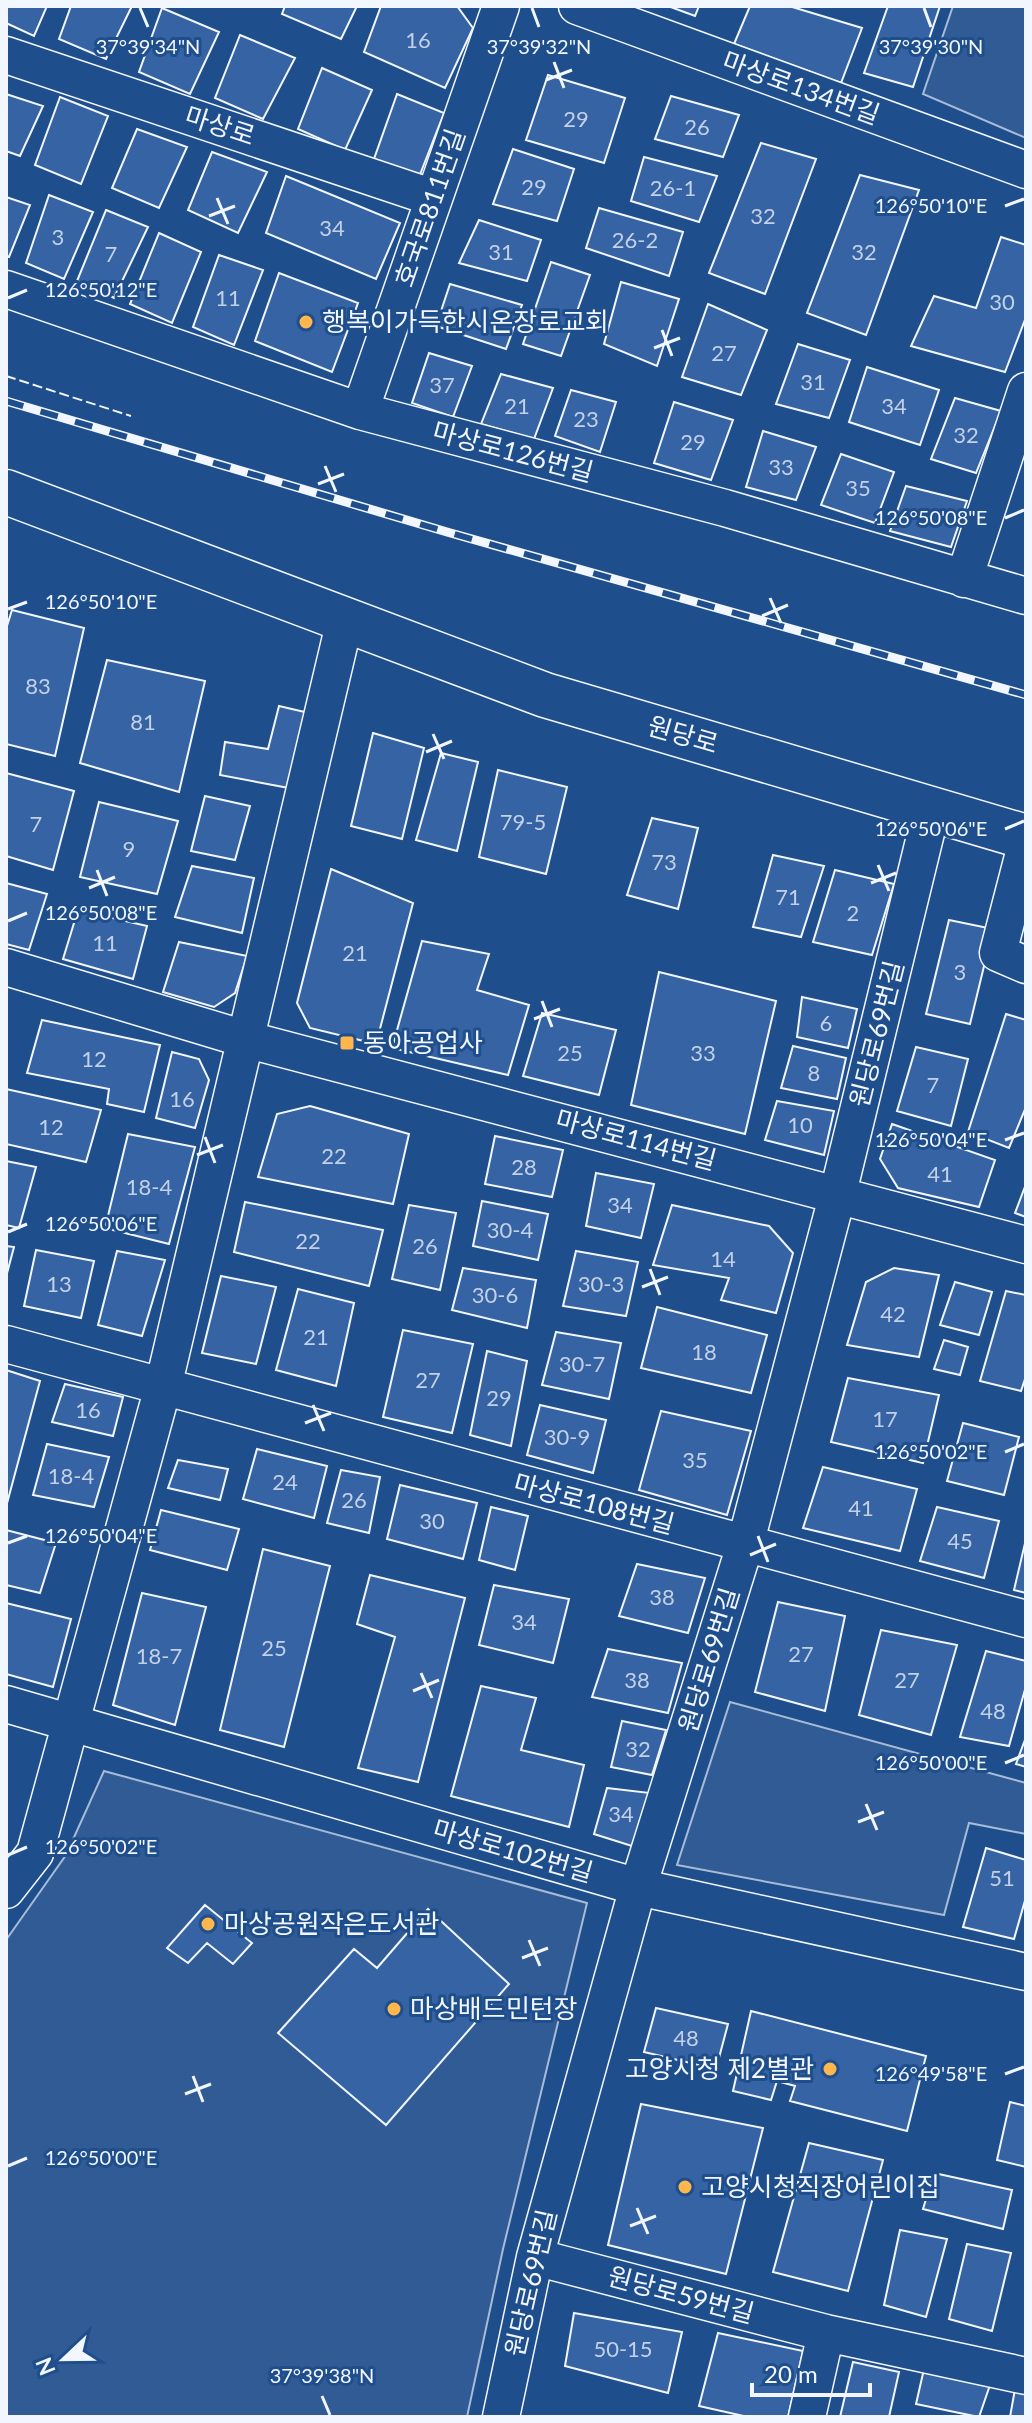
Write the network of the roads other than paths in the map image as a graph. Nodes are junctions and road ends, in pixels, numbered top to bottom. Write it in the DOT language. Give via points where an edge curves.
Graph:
graph roads {
  1 [pos="501,6"];
  2 [pos="577,6"];
  3 [pos="6,55"];
  4 [pos="1026,170"];
  5 [pos="434,198"];
  6 [pos="6,289"];
  7 [pos="1026,391"];
  8 [pos="360,411"];
  9 [pos="6,492"];
  10 [pos="964,579"];
  11 [pos="1026,596"];
  12 [pos="345,620"];
  13 [pos="932,808"];
  14 [pos="1026,837"];
  15 [pos="1026,845"];
  16 [pos="1026,965"];
  17 [pos="6,967"];
  18 [pos="245,1039"];
  19 [pos="838,1193"];
  20 [pos="1026,1245"];
  21 [pos="6,1344"];
  22 [pos="163,1387"];
  23 [pos="745,1545"];
  24 [pos="1026,1619"];
  25 [pos="6,1704"];
  26 [pos="73,1723"];
  27 [pos="638,1887"];
  28 [pos="6,1890"];
  29 [pos="1026,1972"];
  30 [pos="535,2257"];
  31 [pos="826,2333"];
  32 [pos="1026,2376"];
  33 [pos="501,2417"];
  34 [pos="807,2417"];
  1 -- 5 [label="street, 호국로811번길"];
  2 -- 4 [label="street, 마상로134번길"];
  3 -- 5 [label="street, 마상로"];
  5 -- 8 [label="street, 호국로811번길"];
  6 -- 8 [label="street, 마상로126번길"];
  7 -- 10 [label="street"];
  8 -- 10 [label="street, 마상로126번길" via="725,508"];
  9 -- 12 [label="main road, 원당로"];
  10 -- 11 [label="street, 마상로126번길"];
  12 -- 13 [label="main road, 원당로" via="545,695"];
  12 -- 18 [label="street"];
  13 -- 14 [label="main road, 원당로"];
  13 -- 19 [label="street, 원당로69번길"];
  15 -- 16 [label="street" via="998,953"];
  17 -- 18 [label="street, 마상로114번길"];
  18 -- 19 [label="street, 마상로114번길"];
  18 -- 22 [label="street"];
  19 -- 20 [label="street, 마상로114번길"];
  19 -- 23 [label="street, 원당로69번길"];
  21 -- 22 [label="street, 마상로108번길"];
  22 -- 23 [label="street, 마상로108번길"];
  22 -- 26 [label="street"];
  23 -- 24 [label="street, 마상로108번길"];
  23 -- 27 [label="street, 원당로69번길"];
  25 -- 26 [label="street, 마상로102번길"];
  26 -- 27 [label="street, 마상로102번길"];
  26 -- 28 [label="street" via="35,1853"];
  27 -- 29 [label="street, 마상로102번길"];
  27 -- 30 [label="street, 원당로69번길"];
  30 -- 31 [label="street, 원당로59번길"];
  30 -- 33 [label="street, 원당로69번길"];
  31 -- 32 [label="street, 원당로59번길"];
  31 -- 34 [label="street"];
}
